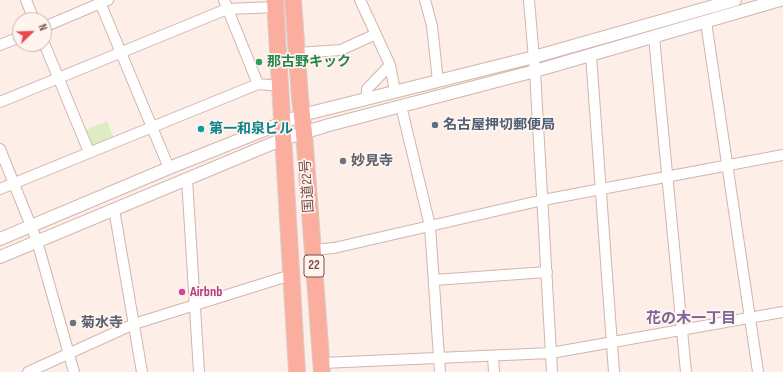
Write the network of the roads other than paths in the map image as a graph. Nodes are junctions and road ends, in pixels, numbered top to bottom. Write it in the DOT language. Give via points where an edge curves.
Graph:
graph roads {
  1 [pos="26,0"];
  2 [pos="293,0"];
  3 [pos="360,0"];
  4 [pos="425,0"];
  5 [pos="529,0"];
  6 [pos="735,0"];
  7 [pos="780,0"];
  8 [pos="103,1"];
  9 [pos="226,4"];
  10 [pos="276,4"];
  11 [pos="702,11"];
  12 [pos="31,12"];
  13 [pos="52,23"];
  14 [pos="376,34"];
  15 [pos="654,37"];
  16 [pos="12,40"];
  17 [pos="0,45"];
  18 [pos="48,52"];
  19 [pos="121,52"];
  20 [pos="297,53"];
  21 [pos="590,55"];
  22 [pos="534,57"];
  23 [pos="390,65"];
  24 [pos="536,71"];
  25 [pos="58,78"];
  26 [pos="438,81"];
  27 [pos="258,84"];
  28 [pos="281,86"];
  29 [pos="395,92"];
  30 [pos="367,98"];
  31 [pos="0,102"];
  32 [pos="400,106"];
  33 [pos="302,115"];
  34 [pos="283,121"];
  35 [pos="152,127"];
  36 [pos="304,133"];
  37 [pos="283,139"];
  38 [pos="0,149"];
  39 [pos="89,152"];
  40 [pos="783,155"];
  41 [pos="728,165"];
  42 [pos="169,168"];
  43 [pos="668,176"];
  44 [pos="187,179"];
  45 [pos="14,183"];
  46 [pos="600,188"];
  47 [pos="0,189"];
  48 [pos="543,200"];
  49 [pos="114,209"];
  50 [pos="31,226"];
  51 [pos="430,226"];
  52 [pos="0,239"];
  53 [pos="36,241"];
  54 [pos="313,250"];
  55 [pos="0,257"];
  56 [pos="547,272"];
  57 [pos="291,275"];
  58 [pos="434,280"];
  59 [pos="195,305"];
  60 [pos="783,312"];
  61 [pos="750,318"];
  62 [pos="134,324"];
  63 [pos="682,329"];
  64 [pos="612,342"];
  65 [pos="551,353"];
  66 [pos="67,354"];
  67 [pos="493,356"];
  68 [pos="440,358"];
  69 [pos="322,368"];
  70 [pos="28,372"];
  71 [pos="74,372"];
  72 [pos="142,372"];
  73 [pos="199,372"];
  74 [pos="297,372"];
  75 [pos="440,372"];
  76 [pos="494,372"];
  77 [pos="552,372"];
  78 [pos="614,372"];
  79 [pos="686,372"];
  80 [pos="758,372"];
  1 -- 12 [label="street"];
  2 -- 20 [label="highway, 国道22号 / 22"];
  3 -- 14 [label="street"];
  4 -- 26 [label="street" via="432,26"];
  5 -- 22 [label="street"];
  6 -- 11 [label="street"];
  7 -- 11 [label="street"];
  8 -- 13 [label="street"];
  8 -- 19 [label="street"];
  9 -- 10 [label="street"];
  9 -- 19 [label="street"];
  9 -- 27 [label="street"];
  10 -- 28 [label="highway, 国道22号 / 22"];
  11 -- 15 [label="street"];
  11 -- 22 [label="street"];
  11 -- 41 [label="street"];
  14 -- 20 [label="street" via="340,50"];
  14 -- 23 [label="street"];
  15 -- 21 [label="street"];
  15 -- 43 [label="street"];
  16 -- 17 [label="street"];
  18 -- 25 [label="street"];
  19 -- 25 [label="street"];
  19 -- 35 [label="street"];
  20 -- 33 [label="highway, 国道22号 / 22"];
  21 -- 24 [label="street"];
  21 -- 46 [label="street"];
  22 -- 24 [label="street"];
  22 -- 26 [label="street"];
  23 -- 29 [label="street"];
  23 -- 30 [label="street" via="367,89"];
  24 -- 32 [label="street"];
  24 -- 48 [label="street"];
  25 -- 31 [label="street"];
  25 -- 39 [label="street"];
  26 -- 29 [label="street"];
  27 -- 28 [label="street"];
  27 -- 35 [label="street"];
  28 -- 34 [label="highway, 国道22号 / 22"];
  29 -- 30 [label="street"];
  30 -- 33 [label="street"];
  32 -- 36 [label="street"];
  32 -- 51 [label="street"];
  33 -- 34 [label="street"];
  33 -- 36 [label="highway, 国道22号 / 22"];
  34 -- 37 [label="highway, 国道22号 / 22"];
  34 -- 42 [label="street"];
  35 -- 39 [label="street"];
  35 -- 42 [label="street"];
  36 -- 37 [label="street"];
  36 -- 54 [label="highway, 国道22号 / 22"];
  37 -- 44 [label="street"];
  37 -- 57 [label="highway, 国道22号 / 22"];
  38 -- 45 [label="street"];
  39 -- 45 [label="street"];
  40 -- 41 [label="street"];
  41 -- 43 [label="street"];
  41 -- 61 [label="street"];
  42 -- 50 [label="street"];
  43 -- 46 [label="street"];
  43 -- 63 [label="street"];
  44 -- 49 [label="street"];
  44 -- 59 [label="street"];
  45 -- 47 [label="street"];
  45 -- 50 [label="street"];
  46 -- 48 [label="street"];
  46 -- 64 [label="street"];
  48 -- 51 [label="street"];
  48 -- 56 [label="street"];
  49 -- 53 [label="street"];
  49 -- 62 [label="street"];
  50 -- 52 [label="street"];
  50 -- 53 [label="street"];
  51 -- 54 [label="street" via="334,248"];
  51 -- 58 [label="street"];
  53 -- 55 [label="street"];
  53 -- 66 [label="street"];
  54 -- 69 [label="highway, 国道22号 / 22"];
  56 -- 58 [label="street"];
  56 -- 65 [label="street"];
  57 -- 59 [label="street"];
  57 -- 74 [label="highway, 国道22号 / 22"];
  58 -- 68 [label="street"];
  59 -- 62 [label="street"];
  59 -- 73 [label="street"];
  60 -- 61 [label="street"];
  61 -- 63 [label="street"];
  61 -- 80 [label="street"];
  62 -- 66 [label="street"];
  62 -- 72 [label="street"];
  63 -- 64 [label="street"];
  63 -- 79 [label="street"];
  64 -- 65 [label="street"];
  64 -- 78 [label="street"];
  65 -- 67 [label="street"];
  65 -- 77 [label="street"];
  66 -- 70 [label="street"];
  66 -- 71 [label="street"];
  67 -- 68 [label="street"];
  67 -- 76 [label="street"];
  68 -- 69 [label="street"];
  68 -- 75 [label="street"];
}
